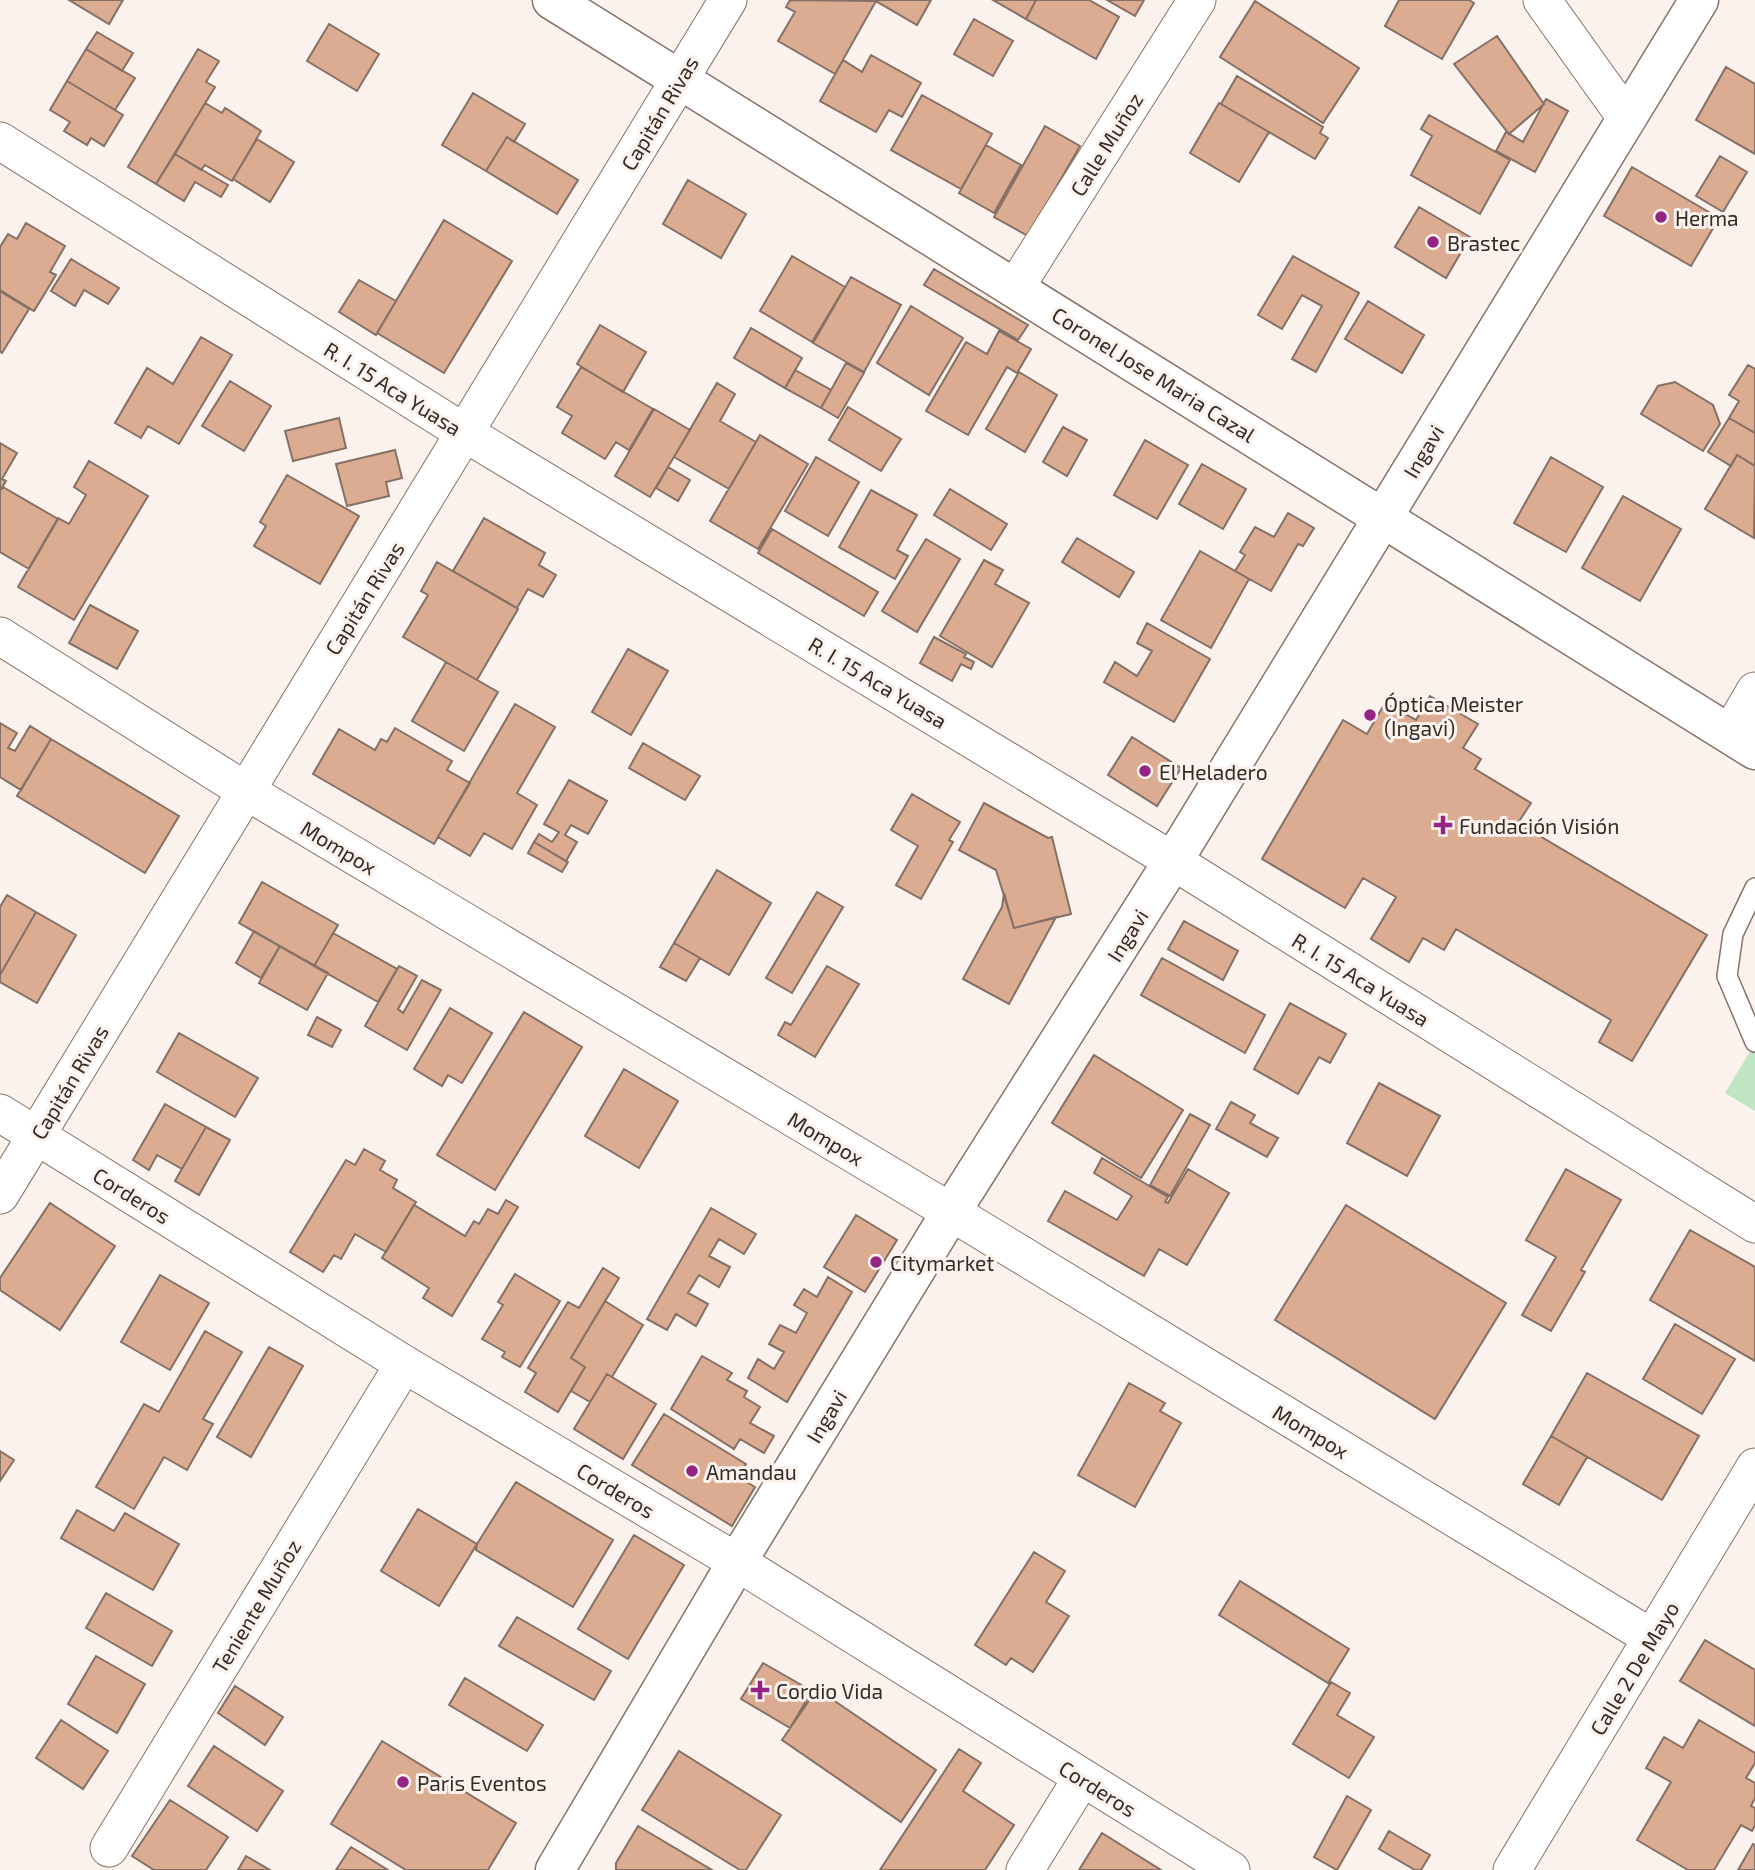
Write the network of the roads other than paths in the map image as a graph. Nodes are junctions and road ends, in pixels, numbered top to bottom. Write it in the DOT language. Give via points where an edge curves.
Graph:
graph roads {
  1 [pos="552,0"];
  2 [pos="728,0"];
  3 [pos="1197,0"];
  4 [pos="1542,0"];
  5 [pos="1699,0"];
  6 [pos="680,80"];
  7 [pos="1627,119"];
  8 [pos="0,141"];
  9 [pos="1015,288"];
  10 [pos="465,433"];
  11 [pos="1383,517"];
  12 [pos="0,636"];
  13 [pos="1755,691"];
  14 [pos="1743,742"];
  15 [pos="246,791"];
  16 [pos="1173,862"];
  17 [pos="1755,888"];
  18 [pos="1755,1042"];
  19 [pos="0,1113"];
  20 [pos="36,1135"];
  21 [pos="0,1195"];
  22 [pos="951,1212"];
  23 [pos="1755,1224"];
  24 [pos="404,1364"];
  25 [pos="1755,1467"];
  26 [pos="737,1562"];
  27 [pos="1652,1638"];
  28 [pos="1082,1778"];
  29 [pos="109,1848"];
  30 [pos="555,1870"];
  31 [pos="1025,1870"];
  32 [pos="1231,1870"];
  33 [pos="1512,1870"];
  1 -- 6 [label="main road, Coronel Jose Maria Cazal"];
  2 -- 6 [label="street, Capitán Rivas"];
  3 -- 9 [label="street, Calle Muñoz"];
  4 -- 7 [label="street"];
  5 -- 7 [label="main road, Ingavi"];
  6 -- 9 [label="main road, Coronel Jose Maria Cazal"];
  6 -- 10 [label="street, Capitán Rivas"];
  7 -- 11 [label="main road, Ingavi"];
  8 -- 10 [label="street, R. I. 15 Aca Yuasa"];
  9 -- 11 [label="main road, Coronel Jose Maria Cazal"];
  10 -- 15 [label="street, Capitán Rivas"];
  10 -- 16 [label="street, R. I. 15 Aca Yuasa"];
  11 -- 14 [label="main road, Coronel Jose Maria Cazal"];
  11 -- 16 [label="main road, Ingavi"];
  12 -- 15 [label="street, Mompox"];
  13 -- 14 [label="street"];
  15 -- 20 [label="street, Capitán Rivas"];
  15 -- 22 [label="street, Mompox"];
  16 -- 22 [label="main road, Ingavi"];
  16 -- 23 [label="street, R. I. 15 Aca Yuasa"];
  17 -- 18 [label="lane" via="1733,934 1727,976"];
  19 -- 20 [label="street, Corderos"];
  20 -- 21 [label="street, Capitán Rivas"];
  20 -- 24 [label="street, Corderos"];
  22 -- 26 [label="main road, Ingavi"];
  22 -- 27 [label="street, Mompox"];
  24 -- 26 [label="street, Corderos"];
  24 -- 29 [label="street, Teniente Muñoz"];
  25 -- 27 [label="street, Calle 2 De Mayo"];
  26 -- 28 [label="street, Corderos"];
  26 -- 30 [label="main road, Ingavi"];
  27 -- 33 [label="street, Calle 2 De Mayo"];
  28 -- 31 [label="street"];
  28 -- 32 [label="street, Corderos"];
}
